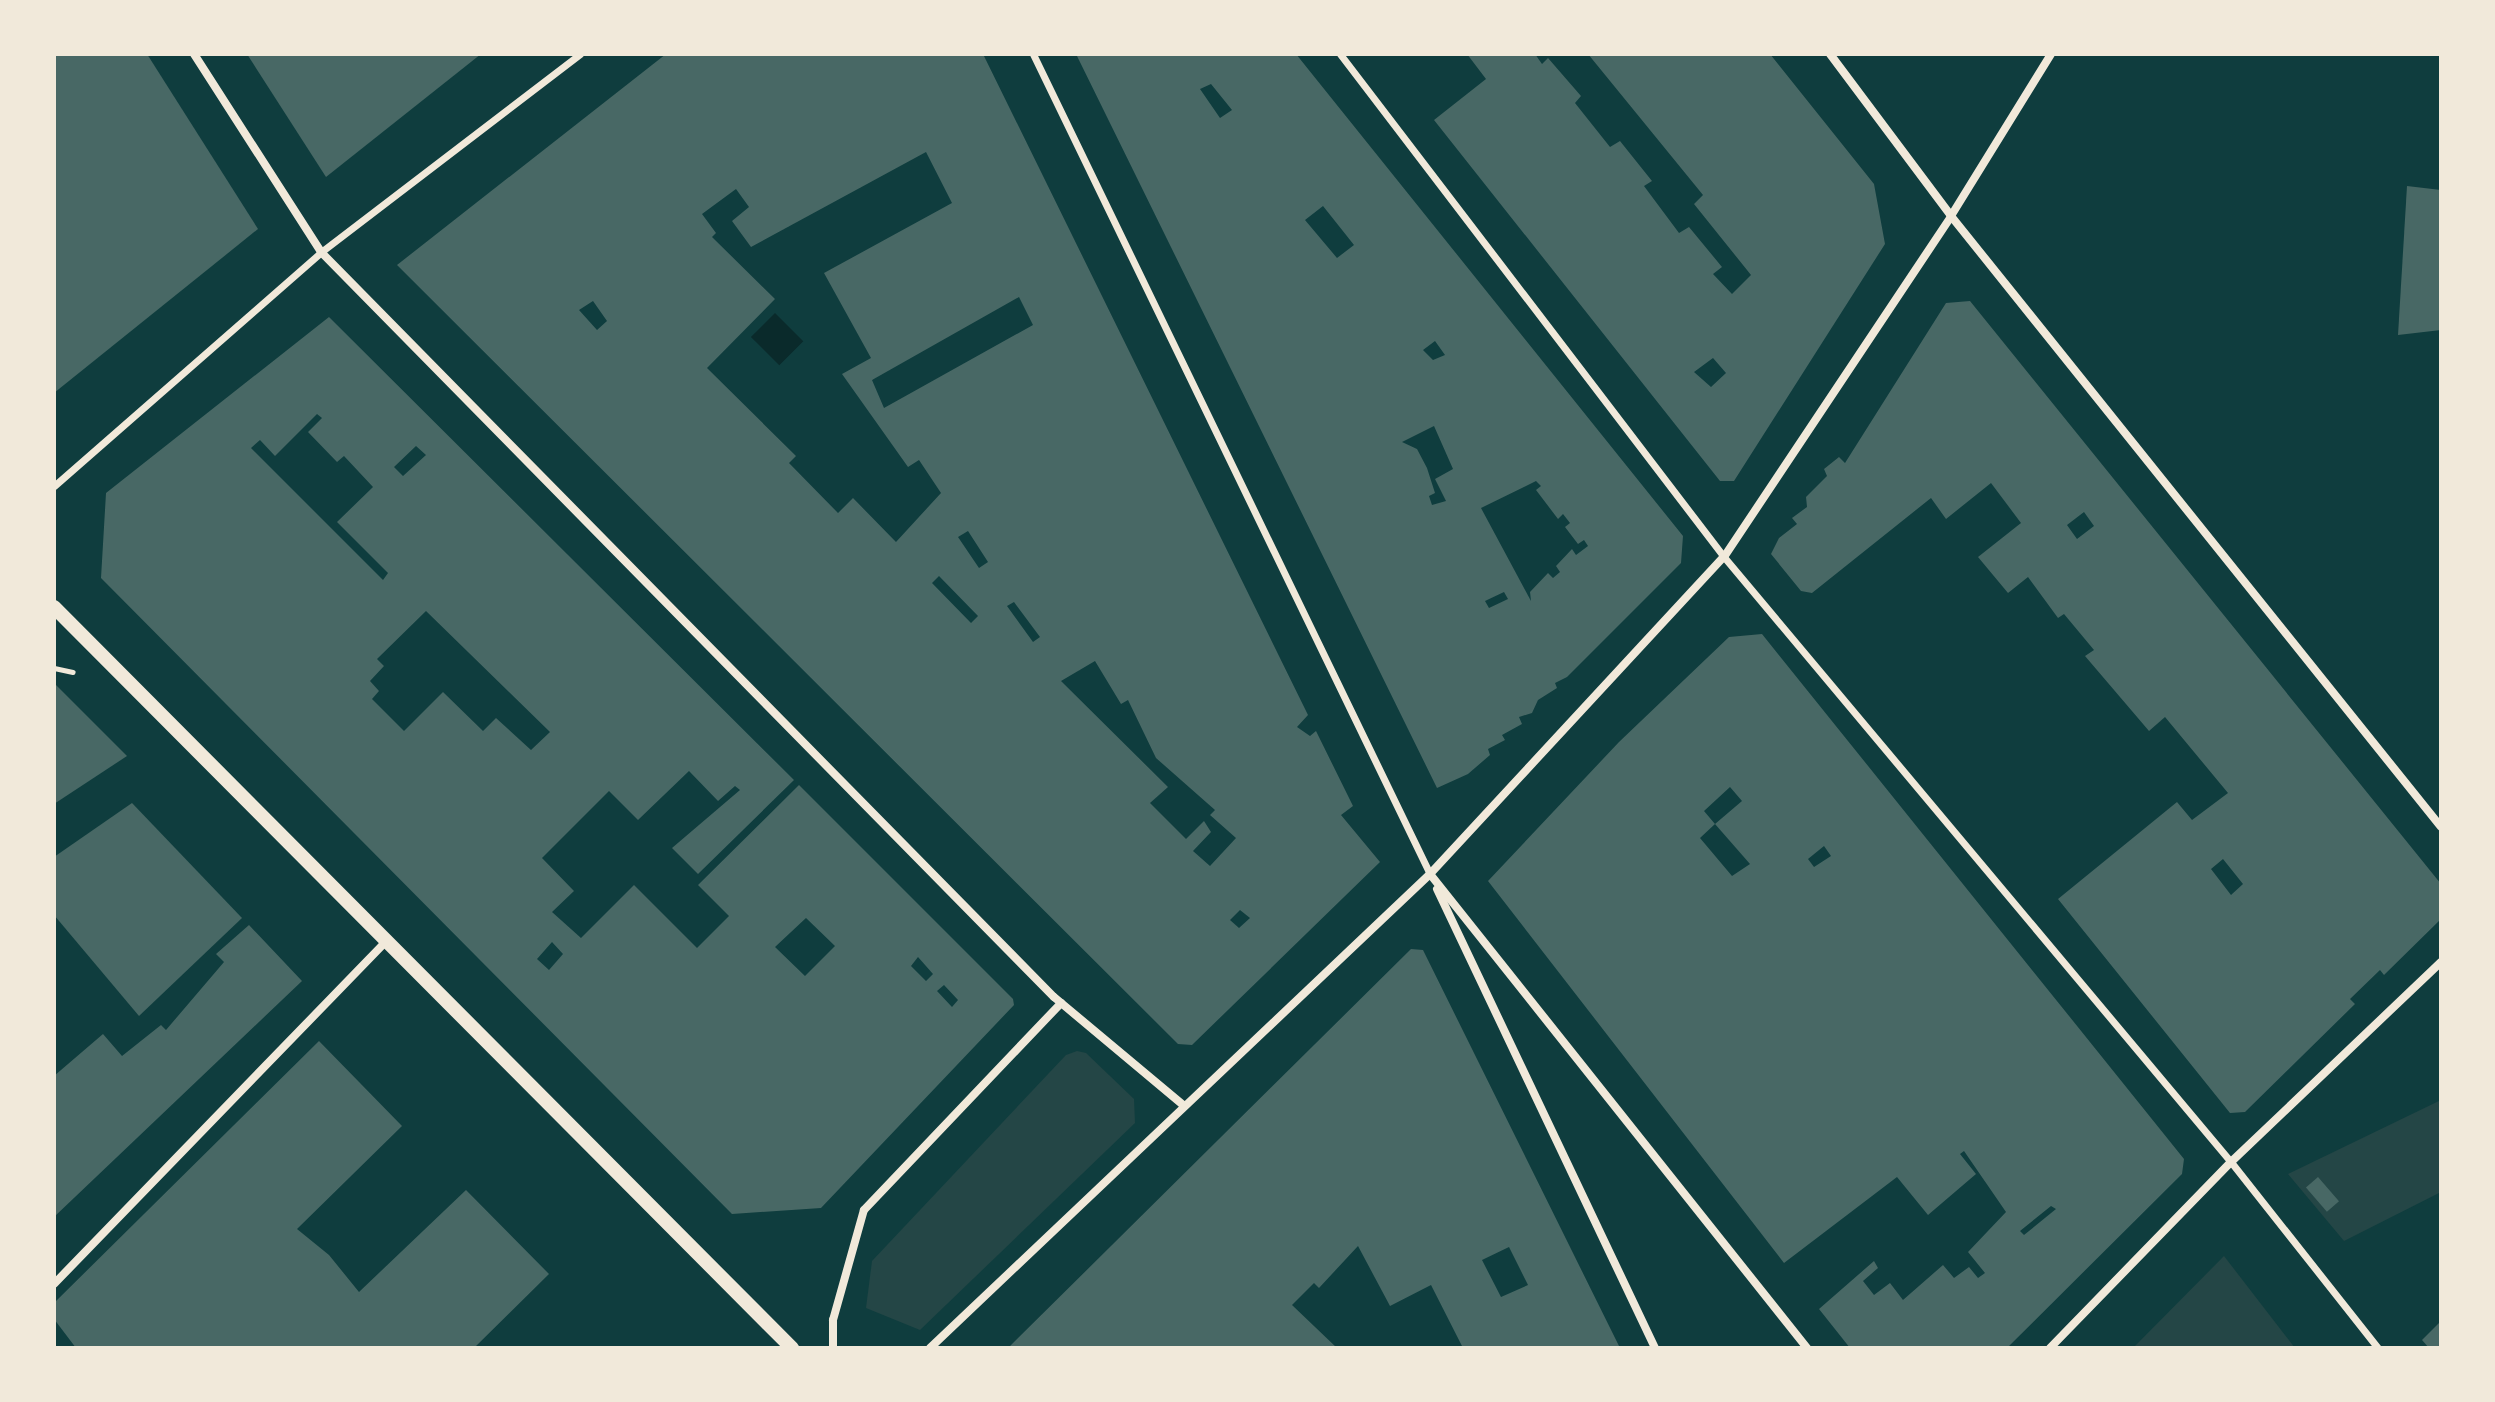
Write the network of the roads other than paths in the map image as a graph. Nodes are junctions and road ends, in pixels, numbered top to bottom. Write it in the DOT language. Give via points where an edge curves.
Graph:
graph roads {
  1 [pos="194,54"];
  2 [pos="580,54"];
  3 [pos="1033,54"];
  4 [pos="1340,54"];
  5 [pos="1830,54"];
  6 [pos="2051,54"];
  7 [pos="1951,216"];
  8 [pos="321,252"];
  9 [pos="54,486"];
  10 [pos="1724,557"];
  11 [pos="54,607"];
  12 [pos="2441,827"];
  13 [pos="1430,874"];
  14 [pos="386,942"];
  15 [pos="2441,962"];
  16 [pos="1061,1003"];
  17 [pos="1182,1104"];
  18 [pos="2231,1162"];
  19 [pos="54,1284"];
  20 [pos="792,1348"];
  21 [pos="833,1348"];
  22 [pos="930,1348"];
  23 [pos="1655,1348"];
  24 [pos="1807,1348"];
  25 [pos="2050,1348"];
  26 [pos="2378,1348"];
  1 -- 8 [label="street"];
  2 -- 8 [label="street"];
  3 -- 13 [label="street"];
  4 -- 10 [label="street"];
  5 -- 7 [label="street"];
  6 -- 7 [label="street"];
  7 -- 10 [label="street"];
  7 -- 12 [label="street"];
  8 -- 9 [label="street"];
  8 -- 16 [label="street"];
  10 -- 13 [label="street"];
  10 -- 18 [label="street"];
  11 -- 14 [label="street"];
  13 -- 17 [label="street"];
  13 -- 23 [label="street"];
  13 -- 24 [label="street"];
  14 -- 19 [label="street"];
  14 -- 20 [label="street"];
  15 -- 18 [label="street"];
  16 -- 17 [label="street"];
  16 -- 21 [label="street" via="864,1210 833,1320"];
  17 -- 22 [label="street"];
  18 -- 25 [label="street"];
  18 -- 26 [label="street"];
}
